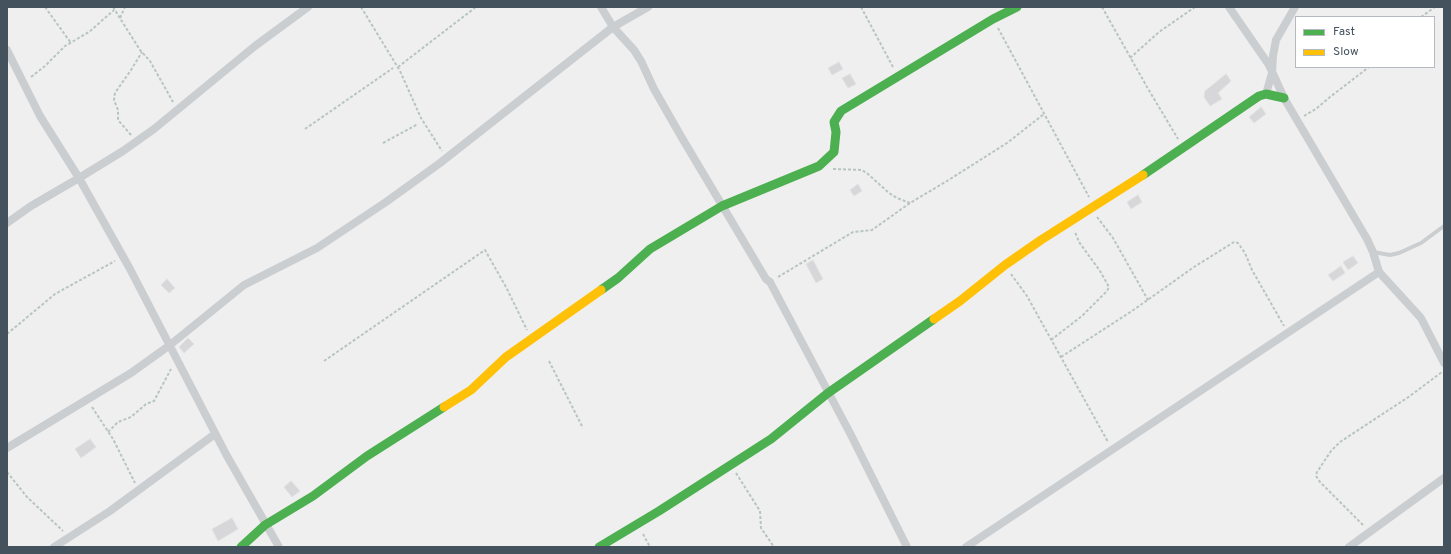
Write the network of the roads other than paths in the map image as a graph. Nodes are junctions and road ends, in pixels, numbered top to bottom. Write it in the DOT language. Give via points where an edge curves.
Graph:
graph roads {
  1 [pos="308,7"];
  2 [pos="601,7"];
  3 [pos="648,7"];
  4 [pos="1017,7"];
  5 [pos="1294,7"];
  6 [pos="1231,8"];
  7 [pos="613,27"];
  8 [pos="7,50"];
  9 [pos="1272,73"];
  10 [pos="1266,94"];
  11 [pos="1284,98"];
  12 [pos="79,178"];
  13 [pos="722,206"];
  14 [pos="7,223"];
  15 [pos="1444,226"];
  16 [pos="1373,252"];
  17 [pos="1378,272"];
  18 [pos="170,345"];
  19 [pos="1444,364"];
  20 [pos="828,393"];
  21 [pos="215,434"];
  22 [pos="7,448"];
  23 [pos="1444,478"];
  24 [pos="266,525"];
  25 [pos="54,547"];
  26 [pos="241,547"];
  27 [pos="279,547"];
  28 [pos="599,547"];
  29 [pos="907,547"];
  30 [pos="966,547"];
  31 [pos="1349,547"];
  1 -- 12 [label="street" via="255,46 136,142"];
  2 -- 7 [label="street"];
  3 -- 7 [label="street"];
  4 -- 13 [label="street" via="838,113 834,122 834,152 819,166"];
  5 -- 9 [label="street" via="1276,40"];
  6 -- 9 [label="street"];
  7 -- 13 [label="street" via="641,61 654,89"];
  7 -- 18 [label="street" via="386,202 317,248 244,285"];
  8 -- 12 [label="street" via="40,116"];
  9 -- 10 [label="street"];
  9 -- 11 [label="street"];
  10 -- 11 [label="street"];
  10 -- 20 [label="street" via="1259,96 1123,189 1005,265 960,301"];
  11 -- 16 [label="street"];
  12 -- 14 [label="street"];
  12 -- 18 [label="street"];
  13 -- 20 [label="street" via="770,282"];
  13 -- 24 [label="street" via="650,249 618,278 506,357 471,390"];
  15 -- 16 [label="lane" via="1421,243 1404,251 1390,255"];
  16 -- 17 [label="street"];
  17 -- 19 [label="street" via="1421,318"];
  17 -- 30 [label="street"];
  18 -- 21 [label="street"];
  18 -- 22 [label="street" via="131,373"];
  20 -- 28 [label="street" via="771,439"];
  20 -- 29 [label="street"];
  21 -- 24 [label="street"];
  21 -- 25 [label="street" via="110,511"];
  23 -- 31 [label="street"];
  24 -- 26 [label="street"];
  24 -- 27 [label="street"];
}
